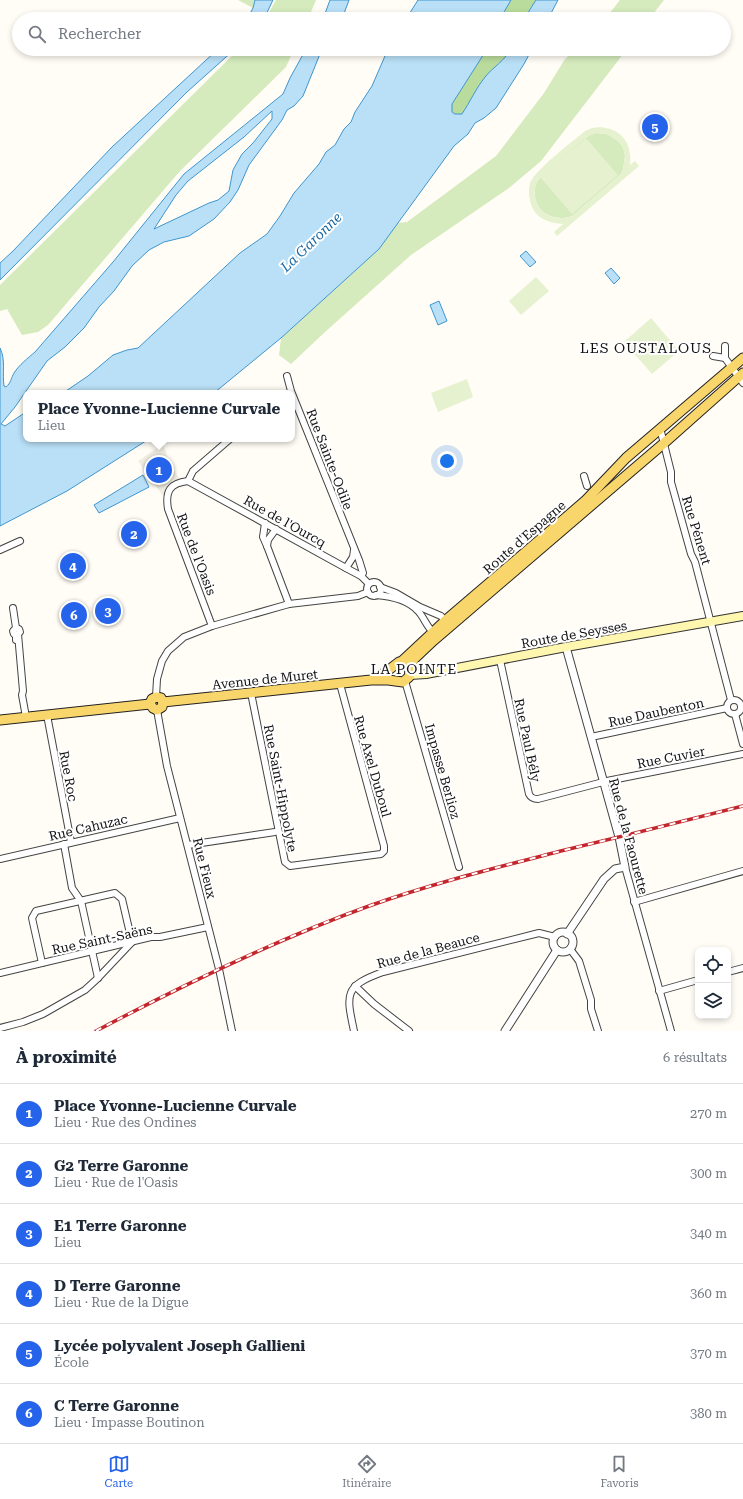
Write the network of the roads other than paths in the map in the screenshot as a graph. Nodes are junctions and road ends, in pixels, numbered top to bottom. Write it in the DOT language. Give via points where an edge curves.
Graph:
graph roads {
  1 [pos="725,346"];
  2 [pos="713,356"];
  3 [pos="725,358"];
  4 [pos="743,358"];
  5 [pos="732,367"];
  6 [pos="287,376"];
  7 [pos="742,377"];
  8 [pos="289,390"];
  9 [pos="295,407"];
  10 [pos="660,428"];
  11 [pos="227,442"];
  12 [pos="663,444"];
  13 [pos="584,476"];
  14 [pos="188,481"];
  15 [pos="587,486"];
  16 [pos="265,523"];
  17 [pos="276,529"];
  18 [pos="20,541"];
  19 [pos="267,546"];
  20 [pos="0,550"];
  21 [pos="354,550"];
  22 [pos="346,568"];
  23 [pos="361,576"];
  24 [pos="369,584"];
  25 [pos="380,587"];
  26 [pos="368,592"];
  27 [pos="376,595"];
  28 [pos="289,604"];
  29 [pos="13,608"];
  30 [pos="743,616"];
  31 [pos="711,622"];
  32 [pos="447,624"];
  33 [pos="212,626"];
  34 [pos="436,634"];
  35 [pos="566,647"];
  36 [pos="500,660"];
  37 [pos="401,662"];
  38 [pos="392,667"];
  39 [pos="408,675"];
  40 [pos="371,680"];
  41 [pos="394,680"];
  42 [pos="340,684"];
  43 [pos="251,693"];
  44 [pos="731,700"];
  45 [pos="157,703"];
  46 [pos="742,706"];
  47 [pos="727,708"];
  48 [pos="26,713"];
  49 [pos="735,714"];
  50 [pos="47,715"];
  51 [pos="0,720"];
  52 [pos="591,737"];
  53 [pos="743,744"];
  54 [pos="743,754"];
  55 [pos="603,782"];
  56 [pos="180,818"];
  57 [pos="275,832"];
  58 [pos="71,842"];
  59 [pos="64,844"];
  60 [pos="188,845"];
  61 [pos="381,854"];
  62 [pos="0,859"];
  63 [pos="459,867"];
  64 [pos="625,867"];
  65 [pos="743,871"];
  66 [pos="81,901"];
  67 [pos="634,902"];
  68 [pos="208,927"];
  69 [pos="567,934"];
  70 [pos="554,937"];
  71 [pos="132,942"];
  72 [pos="570,949"];
  73 [pos="557,950"];
  74 [pos="92,951"];
  75 [pos="42,963"];
  76 [pos="743,968"];
  77 [pos="731,971"];
  78 [pos="0,972"];
  79 [pos="98,978"];
  80 [pos="695,981"];
  81 [pos="355,986"];
  82 [pos="659,991"];
  83 [pos="0,1028"];
  84 [pos="232,1031"];
  85 [pos="354,1031"];
  86 [pos="409,1031"];
  87 [pos="505,1031"];
  88 [pos="598,1031"];
  89 [pos="670,1031"];
  1 -- 3 [label="street"];
  2 -- 3 [label="street"];
  3 -- 5 [label="street"];
  4 -- 5 [label="main road, Route d'Espagne"];
  5 -- 7 [label="street"];
  5 -- 10 [label="main road, Route d'Espagne"];
  6 -- 8 [label="street, Rue Sainte-Odile"];
  7 -- 12 [label="main road, Route d'Espagne"];
  9 -- 21 [label="street, Rue Sainte-Odile"];
  10 -- 12 [label="street"];
  10 -- 32 [label="main road, Route d'Espagne" via="626,458 585,501"];
  11 -- 14 [label="street" via="193,471"];
  12 -- 31 [label="street, Rue Pénent" via="673,489 691,554 696,562"];
  12 -- 32 [label="main road, Route d'Espagne"];
  13 -- 15 [label="street"];
  14 -- 16 [label="street, Rue de l'Ourcq"];
  14 -- 33 [label="street, Rue de l'Oasis" via="179,482 166,497 168,509"];
  16 -- 17 [label="street, Rue de l'Ourcq"];
  16 -- 19 [label="street" via="263,537"];
  17 -- 19 [label="street"];
  17 -- 22 [label="street, Rue de l'Ourcq"];
  18 -- 20 [label="street"];
  19 -- 28 [label="street"];
  21 -- 22 [label="street"];
  21 -- 23 [label="street, Rue Sainte-Odile" via="363,572"];
  22 -- 23 [label="street, Rue de l'Ourcq"];
  23 -- 24 [label="street, Rue de l'Ourcq"];
  24 -- 25 [label="street" via="375,583"];
  24 -- 26 [label="street"];
  25 -- 27 [label="street"];
  25 -- 32 [label="street" via="441,616"];
  26 -- 27 [label="street" via="372,596"];
  26 -- 28 [label="street, Rue Fieux" via="358,596"];
  27 -- 34 [label="street" via="410,605"];
  28 -- 33 [label="street, Rue Fieux"];
  29 -- 48 [label="street" via="16,628 20,629 18,634"];
  30 -- 31 [label="main road, Route de Seysses"];
  31 -- 35 [label="main road, Route de Seysses"];
  31 -- 44 [label="street, Rue Pénent"];
  32 -- 34 [label="main road, Route d'Espagne"];
  33 -- 45 [label="street, Rue Fieux" via="184,637 168,651 157,679"];
  34 -- 37 [label="main road, Route d'Espagne"];
  34 -- 39 [label="main road, Route d'Espagne" via="414,659"];
  35 -- 36 [label="main road, Route de Seysses"];
  35 -- 52 [label="street, Rue de la Faourette"];
  36 -- 39 [label="main road, Route de Seysses"];
  36 -- 55 [label="street, Rue Paul Bély" via="531,797 538,799"];
  37 -- 38 [label="main road"];
  37 -- 39 [label="main road" via="404,663"];
  38 -- 40 [label="main road, Avenue de Muret"];
  38 -- 41 [label="main road" via="391,674"];
  39 -- 41 [label="main road" via="400,682"];
  39 -- 63 [label="street, Impasse Berlioz"];
  40 -- 41 [label="main road, Avenue de Muret"];
  40 -- 42 [label="main road, Avenue de Muret"];
  42 -- 43 [label="main road, Avenue de Muret"];
  42 -- 61 [label="street, Rue Axel Duboul" via="384,846"];
  43 -- 45 [label="main road, Avenue de Muret"];
  43 -- 61 [label="street, Rue Saint-Hippolyte" via="285,862 290,866"];
  44 -- 46 [label="street" via="738,700"];
  44 -- 47 [label="street"];
  45 -- 50 [label="main road, Avenue de Muret"];
  45 -- 56 [label="street, Rue Fieux" via="167,766"];
  46 -- 49 [label="street"];
  47 -- 49 [label="street"];
  47 -- 52 [label="street, Rue Daubenton"];
  48 -- 50 [label="main road, Avenue de Muret"];
  48 -- 51 [label="main road, Avenue de Muret"];
  49 -- 53 [label="street"];
  50 -- 58 [label="street, Rue Roc"];
  52 -- 55 [label="street, Rue de la Faourette"];
  54 -- 55 [label="street, Rue Cuvier"];
  55 -- 64 [label="street, Rue de la Faourette"];
  56 -- 58 [label="street, Rue Cahuzac"];
  56 -- 60 [label="street, Rue Fieux"];
  57 -- 60 [label="street"];
  58 -- 59 [label="street, Rue Cahuzac"];
  59 -- 62 [label="street, Rue Cahuzac"];
  59 -- 66 [label="street" via="72,888"];
  60 -- 68 [label="street, Rue Fieux"];
  64 -- 67 [label="street, Rue de la Faourette"];
  64 -- 69 [label="street" via="615,869 604,879"];
  65 -- 67 [label="street"];
  66 -- 71 [label="street" via="115,893 119,895"];
  66 -- 74 [label="street"];
  66 -- 75 [label="street" via="36,911 32,918"];
  67 -- 82 [label="street, Rue de la Faourette"];
  68 -- 71 [label="street, Rue Saint-Saëns"];
  68 -- 84 [label="street, Rue Fieux"];
  69 -- 70 [label="street" via="562,932"];
  69 -- 72 [label="street" via="572,941"];
  70 -- 73 [label="street"];
  70 -- 81 [label="street, Rue de la Beauce" via="539,933 383,972"];
  71 -- 74 [label="street, Rue Saint-Saëns"];
  71 -- 79 [label="street"];
  72 -- 73 [label="street" via="562,952"];
  72 -- 88 [label="street" via="579,961"];
  73 -- 87 [label="street"];
  74 -- 75 [label="street, Rue Saint-Saëns"];
  74 -- 79 [label="street"];
  75 -- 78 [label="street, Rue Saint-Saëns"];
  76 -- 77 [label="street"];
  79 -- 83 [label="street" via="85,990 43,1014"];
  80 -- 82 [label="street"];
  81 -- 85 [label="street" via="349,996 348,1005"];
  81 -- 86 [label="street"];
  82 -- 89 [label="street, Rue de la Faourette"];
}
